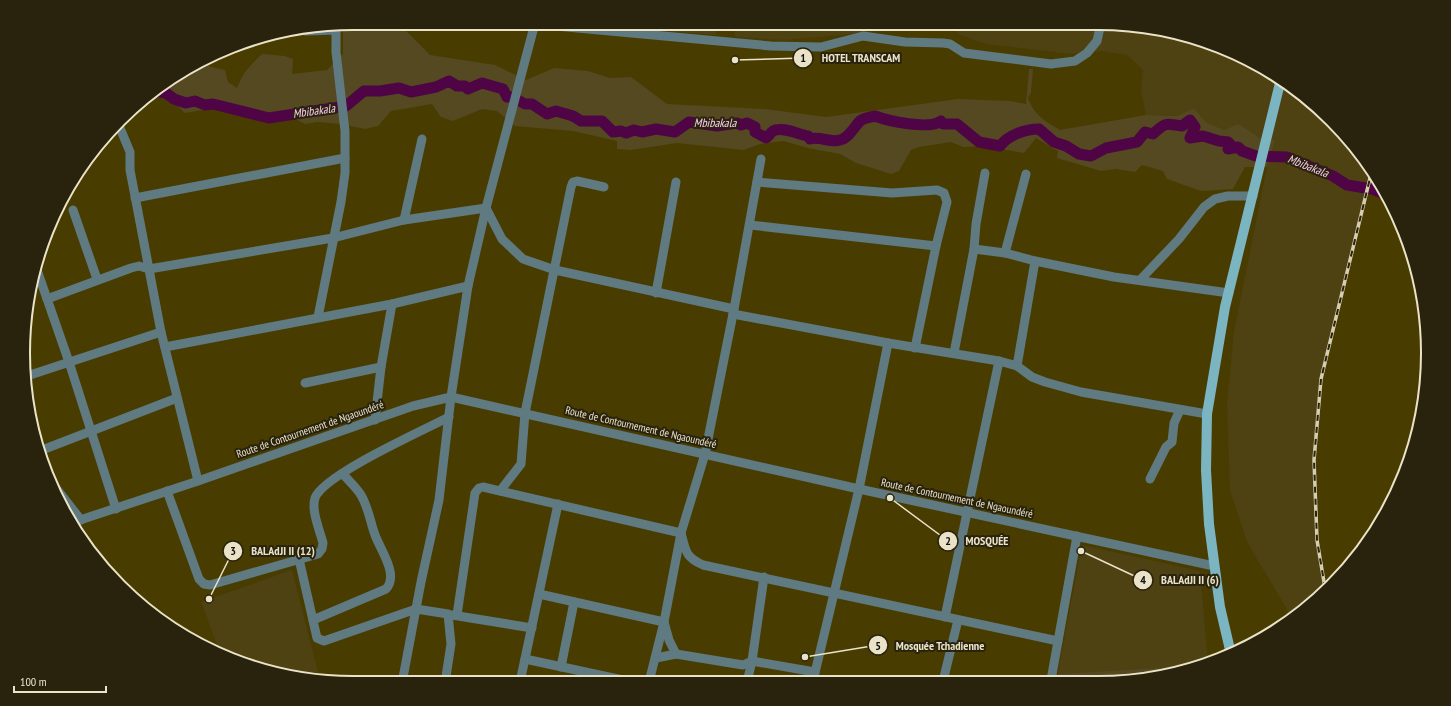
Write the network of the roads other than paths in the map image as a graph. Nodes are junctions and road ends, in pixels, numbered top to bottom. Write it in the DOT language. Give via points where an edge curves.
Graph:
graph roads {
  1 [pos="533,30"];
  2 [pos="599,30"];
  3 [pos="1099,30"];
  4 [pos="336,31"];
  5 [pos="1279,86"];
  6 [pos="121,129"];
  7 [pos="422,139"];
  8 [pos="344,158"];
  9 [pos="761,159"];
  10 [pos="985,173"];
  11 [pos="1026,174"];
  12 [pos="676,182"];
  13 [pos="757,182"];
  14 [pos="604,187"];
  15 [pos="1253,196"];
  16 [pos="135,198"];
  17 [pos="486,208"];
  18 [pos="73,210"];
  19 [pos="404,220"];
  20 [pos="750,225"];
  21 [pos="332,238"];
  22 [pos="936,246"];
  23 [pos="974,248"];
  24 [pos="1005,253"];
  25 [pos="1035,261"];
  26 [pos="148,269"];
  27 [pos="555,270"];
  28 [pos="39,276"];
  29 [pos="97,279"];
  30 [pos="1140,280"];
  31 [pos="468,286"];
  32 [pos="656,293"];
  33 [pos="1229,293"];
  34 [pos="47,299"];
  35 [pos="392,304"];
  36 [pos="734,312"];
  37 [pos="318,317"];
  38 [pos="161,332"];
  39 [pos="888,343"];
  40 [pos="165,347"];
  41 [pos="915,348"];
  42 [pos="954,353"];
  43 [pos="999,361"];
  44 [pos="69,362"];
  45 [pos="1016,366"];
  46 [pos="381,368"];
  47 [pos="31,374"];
  48 [pos="305,383"];
  49 [pos="451,397"];
  50 [pos="178,398"];
  51 [pos="1180,410"];
  52 [pos="525,414"];
  53 [pos="1207,414"];
  54 [pos="449,417"];
  55 [pos="375,420"];
  56 [pos="91,432"];
  57 [pos="45,449"];
  58 [pos="705,454"];
  59 [pos="343,474"];
  60 [pos="1150,479"];
  61 [pos="198,482"];
  62 [pos="859,489"];
  63 [pos="167,491"];
  64 [pos="500,491"];
  65 [pos="558,504"];
  66 [pos="116,509"];
  67 [pos="72,512"];
  68 [pos="967,513"];
  69 [pos="78,521"];
  70 [pos="681,533"];
  71 [pos="1077,536"];
  72 [pos="299,559"];
  73 [pos="1214,566"];
  74 [pos="764,577"];
  75 [pos="835,592"];
  76 [pos="539,594"];
  77 [pos="574,602"];
  78 [pos="416,609"];
  79 [pos="452,615"];
  80 [pos="945,617"];
  81 [pos="313,620"];
  82 [pos="958,620"];
  83 [pos="664,622"];
  84 [pos="532,628"];
  85 [pos="1058,641"];
  86 [pos="1230,648"];
  87 [pos="676,654"];
  88 [pos="525,658"];
  89 [pos="656,658"];
  90 [pos="752,661"];
  91 [pos="561,667"];
  92 [pos="403,676"];
  93 [pos="446,676"];
  94 [pos="521,676"];
  95 [pos="604,676"];
  96 [pos="651,676"];
  97 [pos="748,676"];
  98 [pos="810,676"];
  99 [pos="814,676"];
  100 [pos="944,676"];
  101 [pos="1052,676"];
  1 -- 17 [label="street"];
  2 -- 3 [label="street" via="770,46 821,47 862,36 904,42 950,44 964,53 1051,64 1075,61 1087,53 1097,41"];
  4 -- 8 [label="street" via="345,131"];
  5 -- 15 [label="main road"];
  6 -- 16 [label="street" via="130,152"];
  7 -- 19 [label="street"];
  8 -- 16 [label="street"];
  8 -- 21 [label="street" via="341,202"];
  9 -- 13 [label="street"];
  10 -- 23 [label="street"];
  11 -- 24 [label="street"];
  12 -- 32 [label="street"];
  13 -- 20 [label="street"];
  13 -- 22 [label="street" via="892,193 937,190 944,193 947,202"];
  14 -- 27 [label="street" via="573,182"];
  15 -- 30 [label="street" via="1215,198 1204,207"];
  15 -- 33 [label="main road"];
  16 -- 26 [label="street"];
  17 -- 19 [label="street"];
  17 -- 27 [label="street" via="502,239 514,251 523,259"];
  17 -- 31 [label="street"];
  18 -- 29 [label="street"];
  19 -- 21 [label="street"];
  20 -- 22 [label="street"];
  20 -- 36 [label="street"];
  21 -- 26 [label="street"];
  21 -- 37 [label="street"];
  22 -- 41 [label="street"];
  23 -- 24 [label="street"];
  23 -- 42 [label="street"];
  24 -- 25 [label="street"];
  25 -- 30 [label="street"];
  25 -- 45 [label="street"];
  26 -- 29 [label="street" via="139,266"];
  26 -- 38 [label="street"];
  27 -- 32 [label="street"];
  27 -- 52 [label="street"];
  28 -- 34 [label="street"];
  29 -- 34 [label="street"];
  30 -- 33 [label="street"];
  31 -- 35 [label="street"];
  31 -- 49 [label="street"];
  32 -- 36 [label="street"];
  33 -- 53 [label="main road"];
  34 -- 44 [label="street"];
  35 -- 37 [label="street"];
  35 -- 46 [label="street"];
  36 -- 39 [label="street"];
  36 -- 58 [label="street"];
  37 -- 40 [label="street"];
  38 -- 40 [label="street"];
  38 -- 44 [label="street"];
  39 -- 41 [label="street"];
  39 -- 62 [label="street"];
  40 -- 50 [label="street"];
  41 -- 42 [label="street"];
  42 -- 43 [label="street"];
  43 -- 45 [label="street"];
  43 -- 68 [label="street"];
  44 -- 47 [label="street"];
  44 -- 56 [label="street"];
  45 -- 51 [label="street" via="1032,377 1081,392"];
  46 -- 48 [label="street"];
  46 -- 55 [label="street"];
  49 -- 52 [label="street, Route de Contournement de Ngaoundéré"];
  49 -- 54 [label="street"];
  49 -- 55 [label="street, Route de Contournement de Ngaoundéré" via="413,406"];
  50 -- 56 [label="street"];
  50 -- 61 [label="street"];
  51 -- 53 [label="street"];
  51 -- 60 [label="street" via="1174,423 1172,442 1166,447"];
  52 -- 58 [label="street, Route de Contournement de Ngaoundéré"];
  52 -- 64 [label="street" via="521,464"];
  53 -- 73 [label="main road" via="1206,470"];
  54 -- 59 [label="street" via="356,464"];
  54 -- 78 [label="street" via="439,500"];
  55 -- 61 [label="street, Route de Contournement de Ngaoundéré"];
  56 -- 57 [label="street"];
  56 -- 66 [label="street"];
  58 -- 62 [label="street, Route de Contournement de Ngaoundéré"];
  58 -- 70 [label="street"];
  59 -- 72 [label="street" via="320,490 315,498 314,506 323,543 322,549 318,554"];
  59 -- 81 [label="street" via="361,495 370,515 374,534 385,552 390,580 386,589"];
  61 -- 63 [label="street, Route de Contournement de Ngaoundéré"];
  62 -- 68 [label="street, Route de Contournement de Ngaoundéré"];
  62 -- 75 [label="street"];
  63 -- 66 [label="street, Route de Contournement de Ngaoundéré"];
  63 -- 72 [label="street" via="199,579 204,584"];
  64 -- 65 [label="street"];
  64 -- 79 [label="street" via="483,487 475,493"];
  65 -- 70 [label="street"];
  65 -- 76 [label="street"];
  66 -- 69 [label="street, Route de Contournement de Ngaoundéré"];
  67 -- 69 [label="street"];
  68 -- 71 [label="street, Route de Contournement de Ngaoundéré"];
  68 -- 80 [label="street"];
  70 -- 74 [label="street" via="691,560 703,565"];
  70 -- 83 [label="street"];
  71 -- 73 [label="street, Route de Contournement de Ngaoundéré"];
  71 -- 85 [label="street"];
  72 -- 81 [label="street"];
  73 -- 86 [label="main road"];
  74 -- 75 [label="street"];
  74 -- 90 [label="street"];
  75 -- 80 [label="street"];
  75 -- 99 [label="street"];
  76 -- 77 [label="street"];
  76 -- 84 [label="street"];
  77 -- 83 [label="street"];
  77 -- 91 [label="street"];
  78 -- 79 [label="street"];
  78 -- 81 [label="street" via="324,641 317,638"];
  78 -- 92 [label="street"];
  79 -- 84 [label="street"];
  79 -- 93 [label="street"];
  80 -- 82 [label="street"];
  82 -- 85 [label="street"];
  82 -- 100 [label="street"];
  83 -- 87 [label="street"];
  83 -- 89 [label="street"];
  84 -- 88 [label="street"];
  85 -- 101 [label="street"];
  87 -- 89 [label="street"];
  87 -- 90 [label="street" via="738,665"];
  88 -- 91 [label="street"];
  88 -- 94 [label="street"];
  89 -- 96 [label="street"];
  90 -- 97 [label="street"];
  90 -- 98 [label="street"];
  91 -- 95 [label="street"];
}
